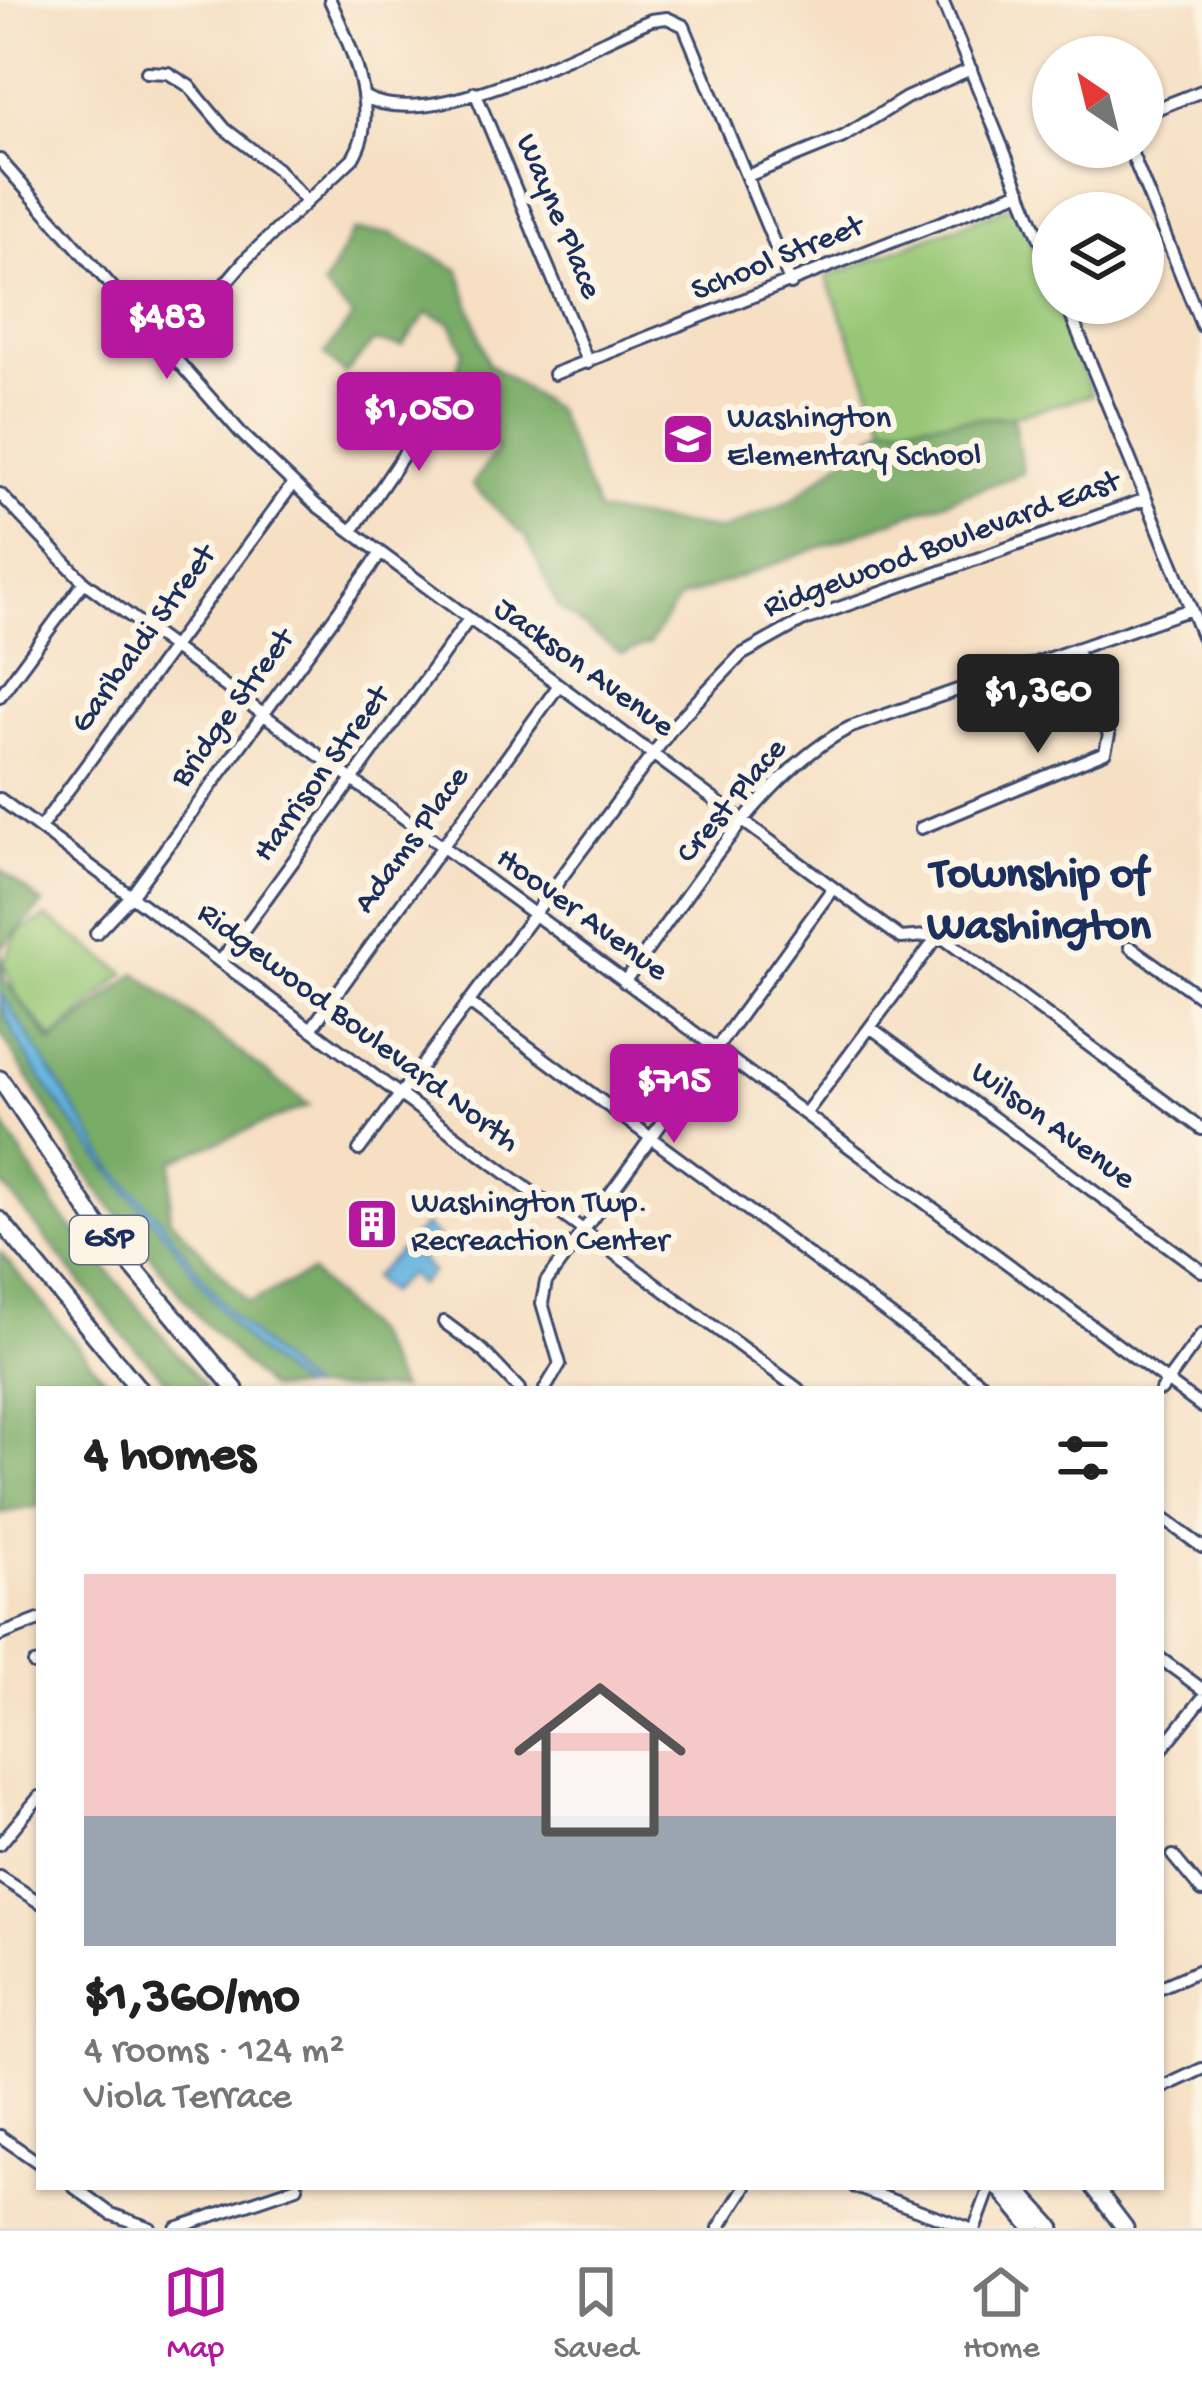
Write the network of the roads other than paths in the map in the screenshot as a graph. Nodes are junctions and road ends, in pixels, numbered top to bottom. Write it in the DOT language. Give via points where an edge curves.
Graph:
graph roads {
  1 [pos="330,0"];
  2 [pos="942,0"];
  3 [pos="971,69"];
  4 [pos="146,72"];
  5 [pos="1202,91"];
  6 [pos="475,92"];
  7 [pos="363,96"];
  8 [pos="1164,106"];
  9 [pos="0,160"];
  10 [pos="747,176"];
  11 [pos="1021,191"];
  12 [pos="306,201"];
  13 [pos="1032,218"];
  14 [pos="1164,232"];
  15 [pos="791,284"];
  16 [pos="1075,324"];
  17 [pos="1202,326"];
  18 [pos="170,348"];
  19 [pos="588,363"];
  20 [pos="554,374"];
  21 [pos="422,400"];
  22 [pos="292,484"];
  23 [pos="0,494"];
  24 [pos="1146,499"];
  25 [pos="352,532"];
  26 [pos="381,554"];
  27 [pos="84,582"];
  28 [pos="1191,610"];
  29 [pos="470,619"];
  30 [pos="1202,636"];
  31 [pos="173,647"];
  32 [pos="1076,649"];
  33 [pos="559,686"];
  34 [pos="0,696"];
  35 [pos="263,715"];
  36 [pos="652,754"];
  37 [pos="352,780"];
  38 [pos="0,799"];
  39 [pos="745,823"];
  40 [pos="40,828"];
  41 [pos="921,828"];
  42 [pos="442,847"];
  43 [pos="833,888"];
  44 [pos="131,896"];
  45 [pos="533,914"];
  46 [pos="96,933"];
  47 [pos="939,935"];
  48 [pos="1130,947"];
  49 [pos="220,962"];
  50 [pos="624,982"];
  51 [pos="1202,998"];
  52 [pos="468,1002"];
  53 [pos="870,1027"];
  54 [pos="310,1029"];
  55 [pos="716,1049"];
  56 [pos="0,1079"];
  57 [pos="399,1094"];
  58 [pos="805,1114"];
  59 [pos="1202,1129"];
  60 [pos="651,1138"];
  61 [pos="359,1150"];
  62 [pos="0,1220"];
  63 [pos="584,1231"];
  64 [pos="1202,1271"];
  65 [pos="444,1322"];
  66 [pos="1202,1334"];
  67 [pos="137,1386"];
  68 [pos="232,1386"];
  69 [pos="516,1386"];
  70 [pos="547,1386"];
  71 [pos="794,1386"];
  72 [pos="984,1386"];
  73 [pos="1164,1386"];
  74 [pos="1202,1407"];
  75 [pos="1164,1518"];
  76 [pos="1202,1547"];
  77 [pos="36,1622"];
  78 [pos="0,1635"];
  79 [pos="1164,1661"];
  80 [pos="1202,1689"];
  81 [pos="1202,1699"];
  82 [pos="1164,1746"];
  83 [pos="36,1801"];
  84 [pos="0,1844"];
  85 [pos="1173,1856"];
  86 [pos="0,1877"];
  87 [pos="1202,1891"];
  88 [pos="36,1901"];
  89 [pos="1202,1970"];
  90 [pos="1164,1986"];
  91 [pos="1202,2069"];
  92 [pos="1164,2087"];
  93 [pos="0,2136"];
  94 [pos="36,2161"];
  95 [pos="78,2190"];
  96 [pos="289,2190"];
  97 [pos="743,2190"];
  98 [pos="864,2190"];
  99 [pos="988,2190"];
  100 [pos="1001,2190"];
  101 [pos="1018,2190"];
  102 [pos="1096,2190"];
  103 [pos="974,2225"];
  104 [pos="150,2228"];
  105 [pos="176,2228"];
  106 [pos="719,2228"];
  107 [pos="1033,2228"];
  108 [pos="1052,2228"];
  109 [pos="1125,2228"];
  1 -- 7 [label="street"];
  2 -- 3 [label="street"];
  3 -- 10 [label="street" via="843,137"];
  3 -- 11 [label="street"];
  4 -- 12 [label="street" via="169,73 189,86"];
  5 -- 8 [label="street"];
  6 -- 7 [label="street" via="410,109"];
  6 -- 10 [label="street" via="667,18 684,26"];
  6 -- 19 [label="street, Wayne Place"];
  7 -- 12 [label="street" via="362,144"];
  9 -- 18 [label="street, Jackson Avenue"];
  10 -- 15 [label="street"];
  11 -- 13 [label="street"];
  11 -- 15 [label="street, School Street"];
  12 -- 18 [label="street"];
  14 -- 17 [label="street"];
  15 -- 19 [label="street, School Street"];
  16 -- 24 [label="street"];
  18 -- 22 [label="street, Jackson Avenue"];
  19 -- 20 [label="street, School Street"];
  21 -- 25 [label="street" via="425,423"];
  22 -- 25 [label="street, Jackson Avenue"];
  22 -- 31 [label="street, Garibaldi Street"];
  23 -- 27 [label="street, Hoover Avenue"];
  24 -- 28 [label="street"];
  24 -- 36 [label="street, Ridgewood Boulevard East" via="781,631 723,671"];
  25 -- 26 [label="street, Jackson Avenue"];
  26 -- 29 [label="street, Jackson Avenue"];
  26 -- 35 [label="street, Bridge Street"];
  27 -- 31 [label="street, Hoover Avenue"];
  27 -- 34 [label="street"];
  28 -- 30 [label="street"];
  28 -- 32 [label="street, Crest Place"];
  29 -- 33 [label="street, Jackson Avenue"];
  29 -- 37 [label="street, Harrison Street"];
  31 -- 35 [label="street, Hoover Avenue"];
  31 -- 40 [label="street, Garibaldi Street"];
  32 -- 39 [label="street, Crest Place" via="830,738 780,777"];
  32 -- 41 [label="street" via="1109,735 1105,752"];
  33 -- 36 [label="street, Jackson Avenue"];
  33 -- 42 [label="street, Adams Place"];
  35 -- 37 [label="street, Hoover Avenue"];
  35 -- 44 [label="street, Bridge Street"];
  36 -- 39 [label="street, Jackson Avenue"];
  36 -- 45 [label="street, Ridgewood Boulevard East"];
  37 -- 42 [label="street, Hoover Avenue"];
  37 -- 49 [label="street, Harrison Street"];
  38 -- 40 [label="street, Ridgewood Boulevard North"];
  39 -- 43 [label="street, Jackson Avenue"];
  39 -- 50 [label="street, Crest Place"];
  40 -- 44 [label="street, Ridgewood Boulevard North"];
  42 -- 45 [label="street, Hoover Avenue"];
  42 -- 54 [label="street, Adams Place"];
  43 -- 47 [label="street, Jackson Avenue" via="901,938"];
  43 -- 55 [label="street"];
  44 -- 46 [label="street"];
  44 -- 49 [label="street, Ridgewood Boulevard North"];
  45 -- 50 [label="street, Hoover Avenue"];
  45 -- 52 [label="street, Ridgewood Boulevard East"];
  47 -- 53 [label="street"];
  47 -- 59 [label="street, Jackson Avenue"];
  48 -- 51 [label="street"];
  49 -- 54 [label="street, Ridgewood Boulevard North"];
  50 -- 55 [label="street, Hoover Avenue"];
  52 -- 57 [label="street, Ridgewood Boulevard East"];
  52 -- 60 [label="street"];
  53 -- 58 [label="street"];
  53 -- 64 [label="street, Wilson Avenue"];
  54 -- 57 [label="street, Ridgewood Boulevard North"];
  55 -- 58 [label="street, Hoover Avenue"];
  55 -- 60 [label="street"];
  56 -- 68 [label="highway, GSP" via="97,1224"];
  57 -- 61 [label="street, Ridgewood Boulevard East"];
  57 -- 63 [label="street, Ridgewood Boulevard North"];
  58 -- 73 [label="street, Hoover Avenue"];
  60 -- 63 [label="street"];
  60 -- 72 [label="street"];
  62 -- 67 [label="highway, GSP"];
  63 -- 70 [label="street" via="543,1292 560,1356"];
  63 -- 71 [label="street, Ridgewood Boulevard North"];
  65 -- 69 [label="street"];
  66 -- 73 [label="street"];
  73 -- 74 [label="street, Hoover Avenue"];
  75 -- 76 [label="street"];
  77 -- 78 [label="street"];
  79 -- 80 [label="street"];
  81 -- 82 [label="street"];
  83 -- 84 [label="street"];
  85 -- 87 [label="street"];
  86 -- 88 [label="street"];
  89 -- 90 [label="street"];
  91 -- 92 [label="street"];
  93 -- 94 [label="street"];
  95 -- 104 [label="street"];
  96 -- 105 [label="street"];
  97 -- 106 [label="street"];
  98 -- 103 [label="street"];
  99 -- 103 [label="street"];
  100 -- 107 [label="highway"];
  101 -- 108 [label="highway"];
  102 -- 109 [label="highway"];
}
